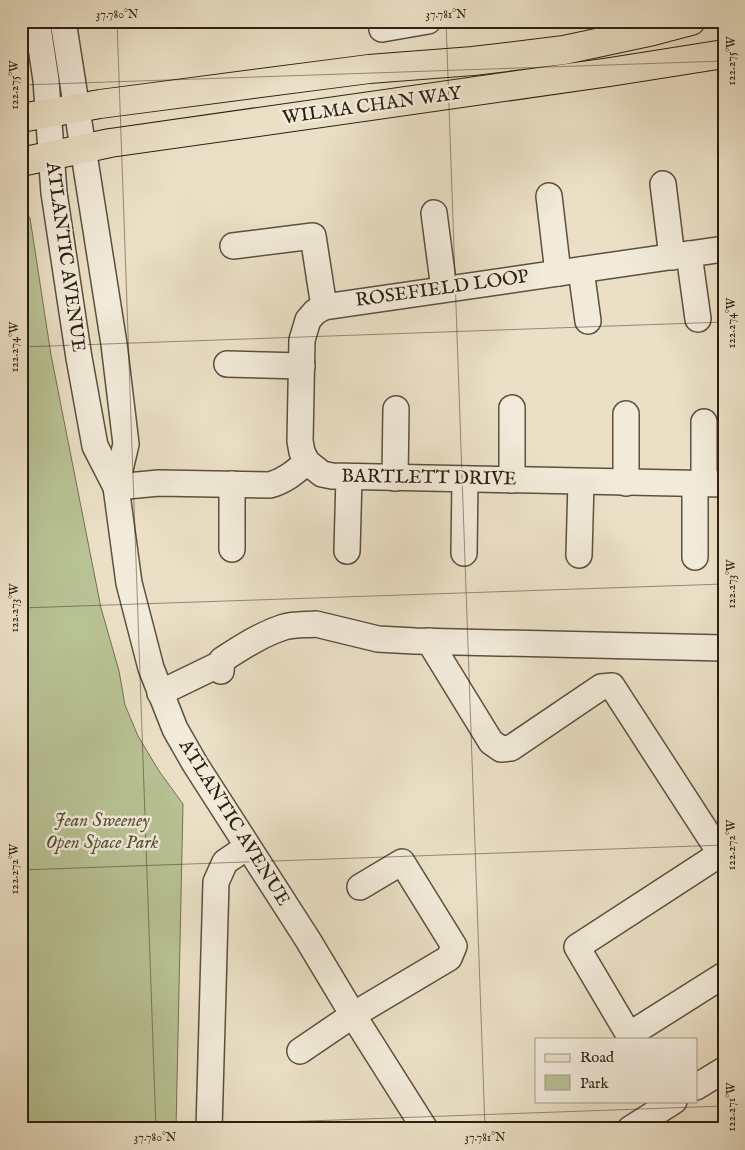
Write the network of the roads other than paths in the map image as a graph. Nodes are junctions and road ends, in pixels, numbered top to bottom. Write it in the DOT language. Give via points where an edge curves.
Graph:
graph roads {
  1 [pos="37,21"];
  2 [pos="63,21"];
  3 [pos="428,21"];
  4 [pos="691,21"];
  5 [pos="382,29"];
  6 [pos="612,30"];
  7 [pos="724,54"];
  8 [pos="77,108"];
  9 [pos="48,114"];
  10 [pos="21,118"];
  11 [pos="84,148"];
  12 [pos="51,155"];
  13 [pos="21,162"];
  14 [pos="663,184"];
  15 [pos="548,196"];
  16 [pos="434,214"];
  17 [pos="234,246"];
  18 [pos="724,249"];
  19 [pos="680,255"];
  20 [pos="570,271"];
  21 [pos="444,289"];
  22 [pos="324,307"];
  23 [pos="698,319"];
  24 [pos="588,321"];
  25 [pos="227,364"];
  26 [pos="302,366"];
  27 [pos="512,408"];
  28 [pos="396,409"];
  29 [pos="626,414"];
  30 [pos="704,422"];
  31 [pos="307,462"];
  32 [pos="348,477"];
  33 [pos="395,478"];
  34 [pos="465,479"];
  35 [pos="512,480"];
  36 [pos="581,482"];
  37 [pos="626,482"];
  38 [pos="232,484"];
  39 [pos="708,484"];
  40 [pos="116,487"];
  41 [pos="232,549"];
  42 [pos="347,551"];
  43 [pos="464,553"];
  44 [pos="579,555"];
  45 [pos="695,557"];
  46 [pos="429,641"];
  47 [pos="724,648"];
  48 [pos="160,693"];
  49 [pos="246,847"];
  50 [pos="722,856"];
  51 [pos="360,887"];
  52 [pos="724,975"];
  53 [pos="353,1015"];
  54 [pos="630,1037"];
  55 [pos="300,1051"];
  56 [pos="724,1070"];
  57 [pos="698,1086"];
  58 [pos="672,1102"];
  59 [pos="209,1129"];
  60 [pos="425,1129"];
  61 [pos="630,1129"];
  1 -- 9 [label="street, ATLANTIC AVENUE"];
  2 -- 8 [label="street, ATLANTIC AVENUE"];
  3 -- 5 [label="street"];
  4 -- 6 [label="main road, WILMA CHAN WAY"];
  6 -- 8 [label="main road, WILMA CHAN WAY" via="538,53 369,69"];
  7 -- 11 [label="main road, WILMA CHAN WAY"];
  8 -- 9 [label="main road, WILMA CHAN WAY"];
  8 -- 11 [label="street, ATLANTIC AVENUE"];
  9 -- 10 [label="main road, WILMA CHAN WAY"];
  9 -- 12 [label="street, ATLANTIC AVENUE"];
  11 -- 12 [label="main road, WILMA CHAN WAY"];
  11 -- 40 [label="street, ATLANTIC AVENUE" via="126,444"];
  12 -- 13 [label="main road, WILMA CHAN WAY"];
  12 -- 40 [label="street, ATLANTIC AVENUE" via="54,193 95,446"];
  14 -- 19 [label="street"];
  15 -- 20 [label="street"];
  16 -- 21 [label="street"];
  17 -- 22 [label="street" via="313,236"];
  18 -- 19 [label="street, ROSEFIELD LOOP"];
  19 -- 20 [label="street, ROSEFIELD LOOP"];
  19 -- 23 [label="street"];
  20 -- 21 [label="street, ROSEFIELD LOOP"];
  20 -- 24 [label="street"];
  21 -- 22 [label="street, ROSEFIELD LOOP"];
  22 -- 26 [label="street" via="308,320 304,330"];
  25 -- 26 [label="street"];
  26 -- 31 [label="street" via="300,441"];
  27 -- 35 [label="street"];
  28 -- 33 [label="street"];
  29 -- 37 [label="street"];
  30 -- 39 [label="street"];
  31 -- 32 [label="street, BARTLETT DRIVE" via="322,474"];
  31 -- 38 [label="street" via="279,483"];
  32 -- 33 [label="street, BARTLETT DRIVE"];
  32 -- 42 [label="street"];
  33 -- 34 [label="street, BARTLETT DRIVE"];
  34 -- 35 [label="street, BARTLETT DRIVE"];
  34 -- 43 [label="street"];
  35 -- 36 [label="street, BARTLETT DRIVE"];
  36 -- 37 [label="street, BARTLETT DRIVE"];
  36 -- 44 [label="street"];
  37 -- 39 [label="street, BARTLETT DRIVE"];
  38 -- 40 [label="street" via="159,483"];
  38 -- 41 [label="street"];
  39 -- 45 [label="street"];
  40 -- 48 [label="street, ATLANTIC AVENUE" via="129,583"];
  46 -- 47 [label="street"];
  46 -- 48 [label="street" via="378,639 316,624 286,627 258,638 222,660 221,668"];
  46 -- 50 [label="street" via="491,742 501,749 511,748 601,687 612,686"];
  48 -- 49 [label="street, ATLANTIC AVENUE" via="175,729"];
  49 -- 53 [label="street, ATLANTIC AVENUE"];
  49 -- 59 [label="street" via="225,862 216,882"];
  50 -- 54 [label="street" via="577,947"];
  51 -- 53 [label="street" via="402,862 454,946 449,958"];
  52 -- 54 [label="street"];
  53 -- 55 [label="street"];
  53 -- 60 [label="street, ATLANTIC AVENUE"];
  56 -- 57 [label="street"];
  58 -- 61 [label="street"];
}
